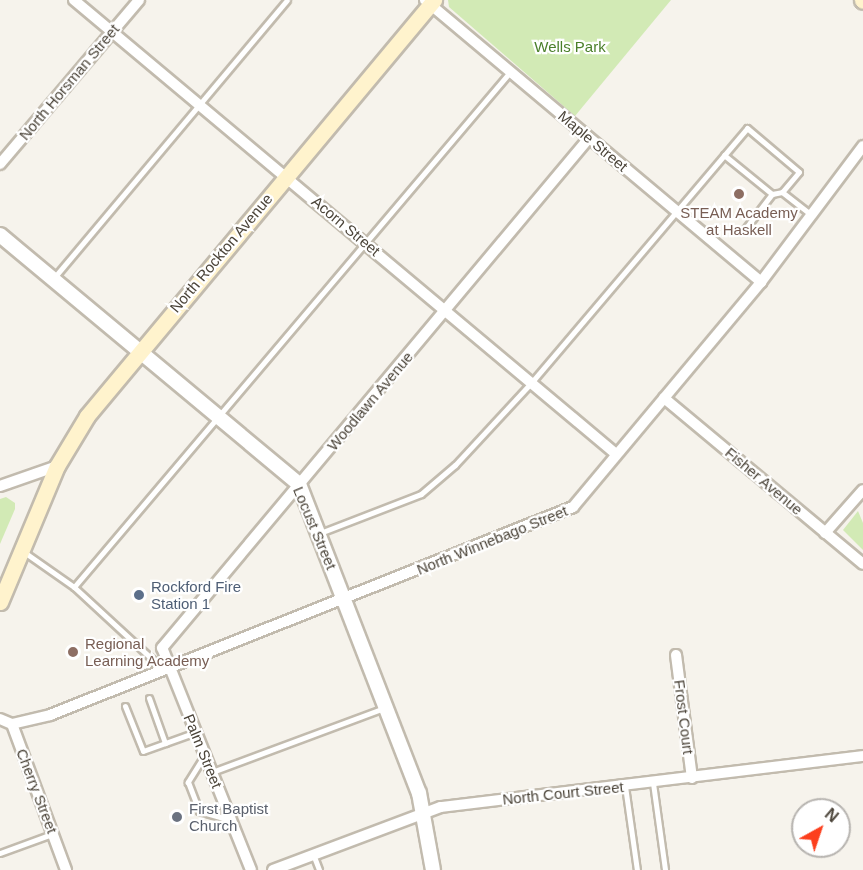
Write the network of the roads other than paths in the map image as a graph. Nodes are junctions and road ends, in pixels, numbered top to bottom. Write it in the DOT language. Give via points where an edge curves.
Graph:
graph roads {
  1 [pos="74,0"];
  2 [pos="139,0"];
  3 [pos="287,0"];
  4 [pos="430,2"];
  5 [pos="112,32"];
  6 [pos="510,72"];
  7 [pos="199,105"];
  8 [pos="589,138"];
  9 [pos="863,146"];
  10 [pos="724,155"];
  11 [pos="0,164"];
  12 [pos="286,175"];
  13 [pos="782,192"];
  14 [pos="772,194"];
  15 [pos="675,210"];
  16 [pos="811,215"];
  17 [pos="746,229"];
  18 [pos="0,235"];
  19 [pos="364,243"];
  20 [pos="53,279"];
  21 [pos="761,282"];
  22 [pos="447,311"];
  23 [pos="140,351"];
  24 [pos="531,383"];
  25 [pos="664,398"];
  26 [pos="219,416"];
  27 [pos="616,454"];
  28 [pos="57,466"];
  29 [pos="299,484"];
  30 [pos="0,486"];
  31 [pos="863,490"];
  32 [pos="320,533"];
  33 [pos="825,533"];
  34 [pos="22,550"];
  35 [pos="863,564"];
  36 [pos="74,587"];
  37 [pos="343,600"];
  38 [pos="0,602"];
  39 [pos="676,655"];
  40 [pos="166,668"];
  41 [pos="148,698"];
  42 [pos="125,706"];
  43 [pos="387,707"];
  44 [pos="0,719"];
  45 [pos="12,724"];
  46 [pos="0,729"];
  47 [pos="196,732"];
  48 [pos="165,743"];
  49 [pos="205,755"];
  50 [pos="863,756"];
  51 [pos="212,772"];
  52 [pos="692,778"];
  53 [pos="653,783"];
  54 [pos="625,786"];
  55 [pos="423,812"];
  56 [pos="231,820"];
  57 [pos="52,833"];
  58 [pos="0,853"];
  59 [pos="313,855"];
  60 [pos="280,869"];
  61 [pos="66,870"];
  62 [pos="251,870"];
  63 [pos="319,870"];
  64 [pos="433,870"];
  65 [pos="637,870"];
  66 [pos="664,870"];
  1 -- 5 [label="street, Acorn Street"];
  2 -- 5 [label="street, North Horsman Street"];
  3 -- 7 [label="lane"];
  4 -- 6 [label="street, Maple Street"];
  4 -- 12 [label="main road, North Rockton Avenue"];
  5 -- 7 [label="street, Acorn Street"];
  5 -- 11 [label="street, North Horsman Street"];
  6 -- 8 [label="street, Maple Street"];
  6 -- 19 [label="lane"];
  7 -- 12 [label="street, Acorn Street"];
  7 -- 20 [label="lane"];
  8 -- 15 [label="street, Maple Street"];
  8 -- 22 [label="street, Woodlawn Avenue"];
  9 -- 16 [label="street, North Winnebago Street"];
  10 -- 13 [label="lane" via="747,128 799,172"];
  10 -- 14 [label="lane"];
  10 -- 15 [label="lane"];
  12 -- 19 [label="street, Acorn Street"];
  12 -- 23 [label="main road, North Rockton Avenue"];
  13 -- 14 [label="lane"];
  13 -- 16 [label="lane"];
  14 -- 17 [label="lane"];
  15 -- 21 [label="street, Maple Street"];
  15 -- 24 [label="lane"];
  16 -- 21 [label="street, North Winnebago Street"];
  18 -- 20 [label="street, Locust Street"];
  19 -- 22 [label="street, Acorn Street"];
  19 -- 26 [label="lane"];
  20 -- 23 [label="street, Locust Street"];
  21 -- 25 [label="street, North Winnebago Street"];
  22 -- 24 [label="street, Acorn Street"];
  22 -- 29 [label="street, Woodlawn Avenue"];
  23 -- 26 [label="street, Locust Street"];
  23 -- 28 [label="main road, North Rockton Avenue" via="87,416"];
  24 -- 27 [label="street, Acorn Street"];
  24 -- 32 [label="lane" via="432,486"];
  25 -- 27 [label="street, North Winnebago Street"];
  25 -- 33 [label="street, Fisher Avenue"];
  26 -- 29 [label="street, Locust Street"];
  26 -- 36 [label="lane"];
  27 -- 37 [label="street, North Winnebago Street" via="573,507"];
  28 -- 30 [label="street"];
  28 -- 34 [label="main road, North Rockton Avenue"];
  29 -- 32 [label="street, Locust Street"];
  29 -- 40 [label="street, Woodlawn Avenue" via="162,648"];
  31 -- 33 [label="street"];
  32 -- 37 [label="street, Locust Street"];
  33 -- 35 [label="street, Fisher Avenue"];
  34 -- 36 [label="lane"];
  34 -- 38 [label="main road, North Rockton Avenue"];
  36 -- 40 [label="lane"];
  37 -- 40 [label="street, North Winnebago Street"];
  37 -- 43 [label="street, Locust Street"];
  39 -- 52 [label="street, Frost Court"];
  40 -- 45 [label="street, North Winnebago Street" via="50,715"];
  40 -- 47 [label="street, Palm Street"];
  41 -- 48 [label="lane"];
  42 -- 48 [label="lane" via="143,751"];
  43 -- 51 [label="lane"];
  43 -- 55 [label="street, Locust Street"];
  44 -- 45 [label="street"];
  45 -- 46 [label="lane"];
  45 -- 57 [label="street, Cherry Street"];
  47 -- 48 [label="lane"];
  47 -- 49 [label="street, Palm Street"];
  49 -- 51 [label="street, Palm Street"];
  49 -- 56 [label="lane" via="188,782 199,811"];
  50 -- 52 [label="street, North Court Street"];
  51 -- 56 [label="street, Palm Street"];
  52 -- 53 [label="street, North Court Street"];
  53 -- 54 [label="street, North Court Street"];
  53 -- 66 [label="lane"];
  54 -- 55 [label="street, North Court Street"];
  54 -- 65 [label="lane"];
  55 -- 59 [label="street, North Court Street"];
  55 -- 64 [label="street, Locust Street"];
  56 -- 62 [label="street, Palm Street"];
  57 -- 58 [label="lane"];
  57 -- 61 [label="street, Cherry Street"];
  59 -- 60 [label="street, North Court Street"];
  59 -- 63 [label="lane"];
}
